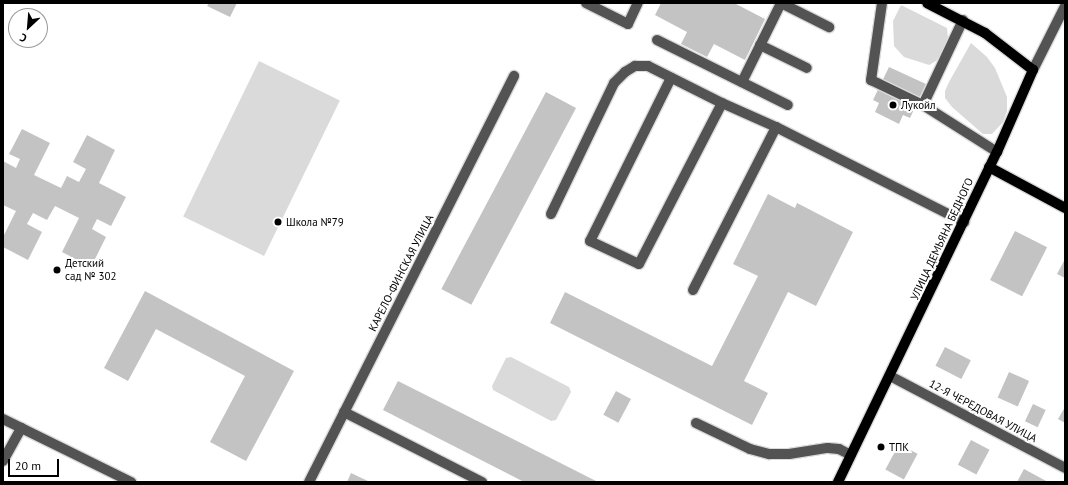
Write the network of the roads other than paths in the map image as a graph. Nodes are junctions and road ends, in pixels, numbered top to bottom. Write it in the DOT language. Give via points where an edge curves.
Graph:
graph roads {
  1 [pos="638,3"];
  2 [pos="882,3"];
  3 [pos="927,3"];
  4 [pos="589,4"];
  5 [pos="1065,6"];
  6 [pos="1062,18"];
  7 [pos="963,20"];
  8 [pos="829,27"];
  9 [pos="657,40"];
  10 [pos="760,45"];
  11 [pos="807,68"];
  12 [pos="1033,70"];
  13 [pos="514,76"];
  14 [pos="671,78"];
  15 [pos="742,82"];
  16 [pos="722,103"];
  17 [pos="788,105"];
  18 [pos="923,105"];
  19 [pos="776,127"];
  20 [pos="997,152"];
  21 [pos="989,167"];
  22 [pos="1065,208"];
  23 [pos="551,214"];
  24 [pos="964,222"];
  25 [pos="693,290"];
  26 [pos="890,376"];
  27 [pos="344,412"];
  28 [pos="3,419"];
  29 [pos="696,423"];
  30 [pos="21,428"];
  31 [pos="851,455"];
  32 [pos="3,461"];
  33 [pos="1065,468"];
  34 [pos="131,482"];
  35 [pos="309,482"];
  36 [pos="482,482"];
  37 [pos="838,482"];
  1 -- 4 [label="street" via="628,24"];
  2 -- 18 [label="street" via="871,80"];
  3 -- 7 [label="main road"];
  5 -- 6 [label="street, УЛИЦА ДЕМЬЯНА БЕДНОГО"];
  6 -- 12 [label="street, УЛИЦА ДЕМЬЯНА БЕДНОГО"];
  7 -- 12 [label="main road" via="1012,52"];
  7 -- 18 [label="street"];
  8 -- 10 [label="street" via="781,3"];
  9 -- 15 [label="street"];
  10 -- 11 [label="street"];
  10 -- 15 [label="street"];
  12 -- 20 [label="main road, УЛИЦА ДЕМЬЯНА БЕДНОГО"];
  13 -- 27 [label="street, КАРЕЛО-ФИНСКАЯ УЛИЦА"];
  14 -- 16 [label="street"];
  14 -- 16 [label="street" via="590,241 639,264"];
  14 -- 23 [label="street" via="648,66 635,66 614,83"];
  15 -- 17 [label="street"];
  16 -- 19 [label="street"];
  18 -- 20 [label="street"];
  19 -- 24 [label="street"];
  19 -- 25 [label="street"];
  20 -- 21 [label="main road, УЛИЦА ДЕМЬЯНА БЕДНОГО"];
  21 -- 22 [label="main road"];
  21 -- 24 [label="main road, УЛИЦА ДЕМЬЯНА БЕДНОГО"];
  24 -- 26 [label="main road, УЛИЦА ДЕМЬЯНА БЕДНОГО"];
  26 -- 31 [label="main road, УЛИЦА ДЕМЬЯНА БЕДНОГО"];
  26 -- 33 [label="street, 12-Я ЧЕРЕДОВАЯ УЛИЦА"];
  27 -- 35 [label="street, КАРЕЛО-ФИНСКАЯ УЛИЦА"];
  27 -- 36 [label="street"];
  28 -- 30 [label="street"];
  29 -- 31 [label="street" via="750,449 769,454 789,454 828,448 839,449"];
  30 -- 32 [label="street"];
  30 -- 34 [label="street"];
  31 -- 37 [label="main road, УЛИЦА ДЕМЬЯНА БЕДНОГО"];
}
